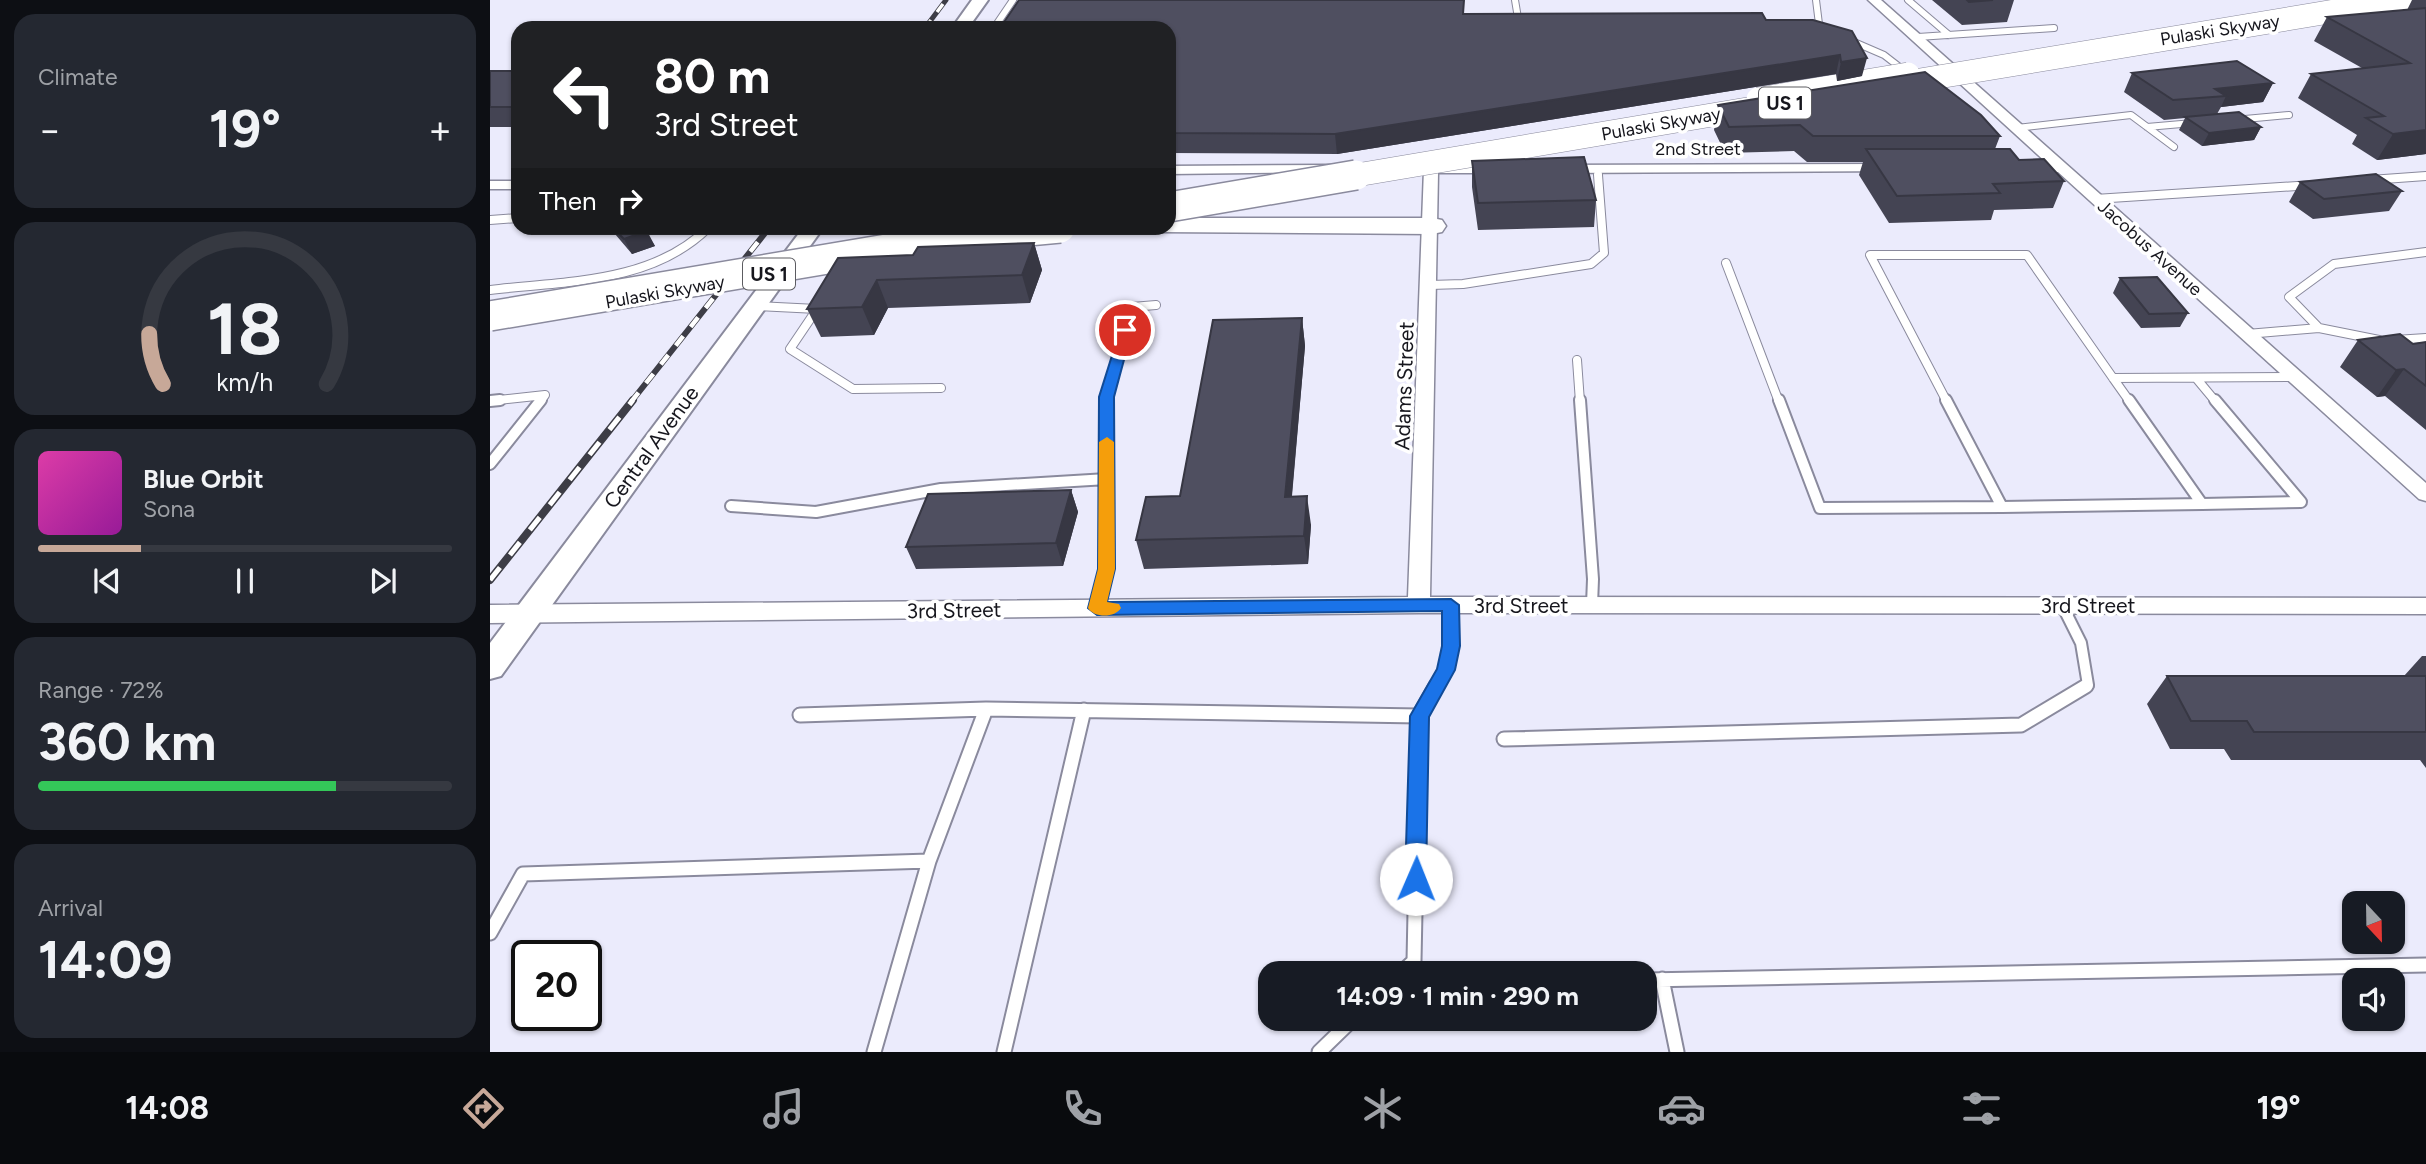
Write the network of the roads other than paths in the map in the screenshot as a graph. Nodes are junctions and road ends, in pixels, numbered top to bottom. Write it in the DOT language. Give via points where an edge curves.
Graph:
graph roads {
  1 [pos="981,0"];
  2 [pos="1013,0"];
  3 [pos="1515,0"];
  4 [pos="1816,0"];
  5 [pos="1874,0"];
  6 [pos="1908,0"];
  7 [pos="2355,0"];
  8 [pos="2401,0"];
  9 [pos="965,21"];
  10 [pos="999,21"];
  11 [pos="1532,24"];
  12 [pos="1805,24"];
  13 [pos="1819,24"];
  14 [pos="2054,28"];
  15 [pos="1831,30"];
  16 [pos="1949,35"];
  17 [pos="1843,36"];
  18 [pos="1918,37"];
  19 [pos="1919,82"];
  20 [pos="2288,115"];
  21 [pos="2224,121"];
  22 [pos="2199,123"];
  23 [pos="2147,127"];
  24 [pos="2017,128"];
  25 [pos="2174,147"];
  26 [pos="1906,168"];
  27 [pos="2004,168"];
  28 [pos="2060,168"];
  29 [pos="1431,169"];
  30 [pos="1515,169"];
  31 [pos="1543,169"];
  32 [pos="1598,169"];
  33 [pos="1176,170"];
  34 [pos="2426,176"];
  35 [pos="2358,181"];
  36 [pos="490,185"];
  37 [pos="511,185"];
  38 [pos="2317,185"];
  39 [pos="1176,196"];
  40 [pos="2095,199"];
  41 [pos="511,218"];
  42 [pos="1176,219"];
  43 [pos="490,220"];
  44 [pos="1176,220"];
  45 [pos="1432,226"];
  46 [pos="701,235"];
  47 [pos="808,235"];
  48 [pos="942,235"];
  49 [pos="987,235"];
  50 [pos="1006,235"];
  51 [pos="2426,252"];
  52 [pos="1726,263"];
  53 [pos="1430,285"];
  54 [pos="490,290"];
  55 [pos="1156,305"];
  56 [pos="755,306"];
  57 [pos="490,310"];
  58 [pos="490,316"];
  59 [pos="490,322"];
  60 [pos="2319,328"];
  61 [pos="2247,334"];
  62 [pos="2426,338"];
  63 [pos="1577,360"];
  64 [pos="2295,377"];
  65 [pos="2113,378"];
  66 [pos="2196,378"];
  67 [pos="941,388"];
  68 [pos="490,401"];
  69 [pos="490,464"];
  70 [pos="1107,479"];
  71 [pos="2426,494"];
  72 [pos="2202,504"];
  73 [pos="731,506"];
  74 [pos="2002,507"];
  75 [pos="1419,605"];
  76 [pos="1451,605"];
  77 [pos="1592,605"];
  78 [pos="2063,605"];
  79 [pos="1097,608"];
  80 [pos="2424,609"];
  81 [pos="490,614"];
  82 [pos="529,614"];
  83 [pos="490,667"];
  84 [pos="986,709"];
  85 [pos="1084,710"];
  86 [pos="800,715"];
  87 [pos="1419,716"];
  88 [pos="1504,739"];
  89 [pos="929,861"];
  90 [pos="490,933"];
  91 [pos="1414,961"];
  92 [pos="2426,965"];
  93 [pos="1657,979"];
  94 [pos="1662,979"];
  95 [pos="1341,1031"];
  96 [pos="874,1052"];
  97 [pos="1004,1052"];
  98 [pos="1319,1052"];
  99 [pos="1677,1052"];
  1 -- 9 [label="main road"];
  2 -- 10 [label="lane"];
  3 -- 11 [label="lane" via="1519,24"];
  4 -- 13 [label="lane"];
  5 -- 18 [label="street, Jacobus Avenue"];
  6 -- 16 [label="lane"];
  7 -- 39 [label="highway, Pulaski Skyway / US 1, bridge"];
  8 -- 42 [label="highway, Pulaski Skyway / US 1, bridge"];
  12 -- 13 [label="lane"];
  13 -- 15 [label="lane"];
  14 -- 16 [label="lane"];
  16 -- 18 [label="lane"];
  17 -- 19 [label="lane" via="1884,55"];
  18 -- 24 [label="street, Jacobus Avenue"];
  20 -- 21 [label="lane"];
  22 -- 23 [label="lane"];
  23 -- 24 [label="lane" via="2131,116"];
  23 -- 25 [label="lane"];
  24 -- 28 [label="street, Jacobus Avenue"];
  26 -- 32 [label="street, 2nd Street"];
  27 -- 28 [label="street"];
  28 -- 40 [label="street, Jacobus Avenue"];
  29 -- 30 [label="street"];
  29 -- 33 [label="street"];
  29 -- 45 [label="street, Adams Street"];
  31 -- 32 [label="street, 2nd Street"];
  32 -- 53 [label="lane" via="1604,253 1591,264"];
  34 -- 35 [label="lane"];
  36 -- 37 [label="street"];
  38 -- 40 [label="lane"];
  40 -- 61 [label="street, Jacobus Avenue"];
  41 -- 43 [label="lane"];
  44 -- 45 [label="highway"];
  45 -- 53 [label="street, Adams Street"];
  46 -- 54 [label="lane" via="661,262 622,272"];
  47 -- 56 [label="main road, Central Avenue"];
  48 -- 57 [label="highway, Pulaski Skyway / US 1, bridge"];
  49 -- 58 [label="highway, bridge"];
  50 -- 59 [label="highway, Pulaski Skyway / US 1, bridge"];
  51 -- 60 [label="lane" via="2334,264 2289,297"];
  52 -- 74 [label="lane" via="1820,508"];
  53 -- 75 [label="street, Adams Street"];
  55 -- 70 [label="lane" via="1132,307 1107,397"];
  56 -- 67 [label="lane" via="817,309 790,349 853,389"];
  56 -- 82 [label="main road, Central Avenue"];
  60 -- 61 [label="lane"];
  60 -- 62 [label="lane" via="2372,340"];
  61 -- 64 [label="street, Jacobus Avenue"];
  63 -- 77 [label="lane"];
  64 -- 66 [label="lane"];
  64 -- 71 [label="street, Jacobus Avenue"];
  65 -- 66 [label="lane"];
  65 -- 72 [label="lane"];
  65 -- 74 [label="lane" via="2027,256 1870,255"];
  66 -- 72 [label="lane" via="2301,502"];
  68 -- 69 [label="lane" via="545,395"];
  70 -- 73 [label="lane" via="941,489 816,512"];
  70 -- 79 [label="lane" via="1106,569"];
  72 -- 74 [label="lane"];
  75 -- 76 [label="street, 3rd Street"];
  75 -- 79 [label="street, 3rd Street"];
  76 -- 77 [label="street, 3rd Street"];
  76 -- 87 [label="lane" via="1446,670"];
  77 -- 78 [label="street, 3rd Street"];
  78 -- 80 [label="street, 3rd Street"];
  78 -- 88 [label="lane" via="2081,643 2088,685 2021,724"];
  79 -- 82 [label="street, 3rd Street"];
  81 -- 82 [label="street, 3rd Street"];
  82 -- 83 [label="main road, Central Avenue"];
  84 -- 85 [label="lane"];
  84 -- 86 [label="lane"];
  84 -- 89 [label="lane"];
  85 -- 87 [label="lane"];
  85 -- 97 [label="lane"];
  87 -- 91 [label="lane"];
  89 -- 90 [label="lane" via="523,874"];
  89 -- 96 [label="lane"];
  92 -- 94 [label="lane"];
  93 -- 94 [label="lane"];
  94 -- 99 [label="lane"];
  95 -- 98 [label="lane"];
}
